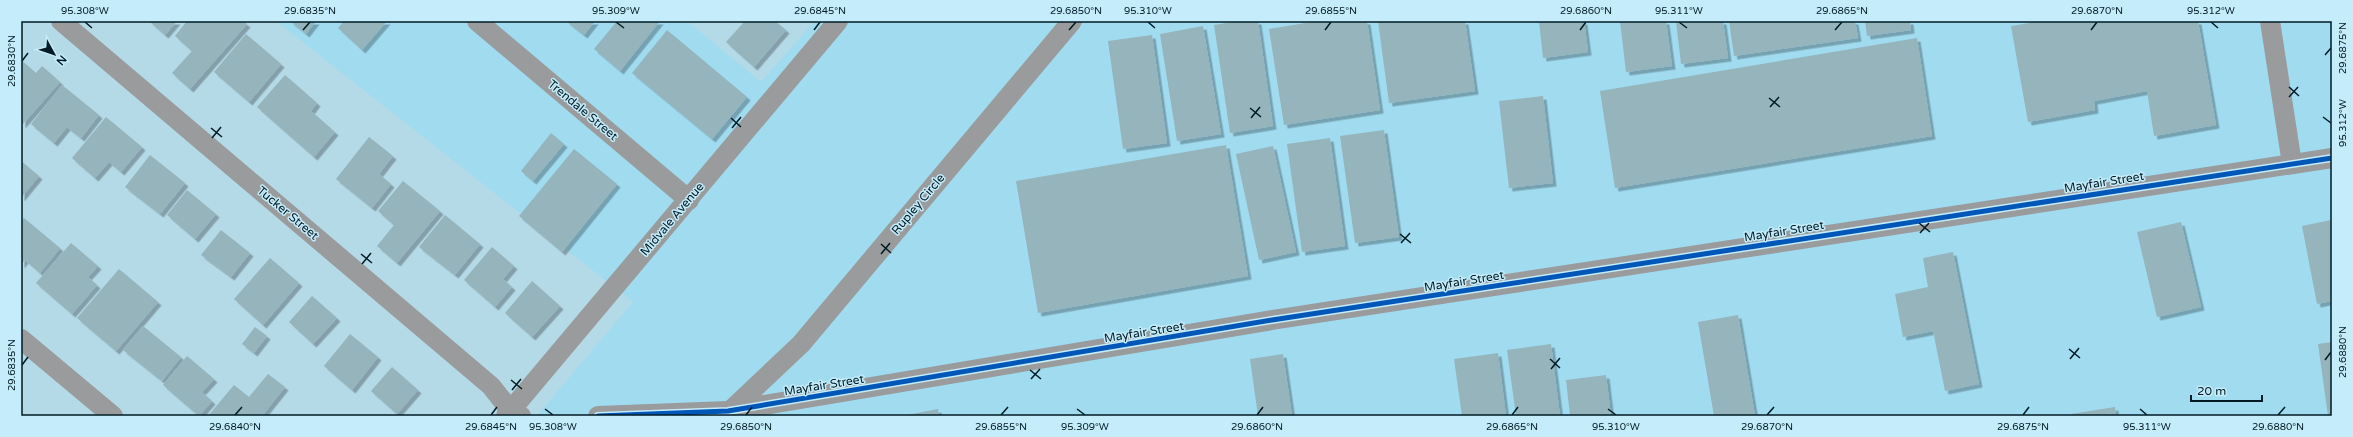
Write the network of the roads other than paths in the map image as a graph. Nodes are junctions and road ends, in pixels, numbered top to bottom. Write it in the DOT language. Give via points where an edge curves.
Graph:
graph roads {
  1 [pos="61,21"];
  2 [pos="477,21"];
  3 [pos="838,21"];
  4 [pos="1072,21"];
  5 [pos="2270,21"];
  6 [pos="2332,158"];
  7 [pos="2292,164"];
  8 [pos="689,200"];
  9 [pos="21,339"];
  10 [pos="729,413"];
  11 [pos="513,414"];
  12 [pos="113,416"];
  13 [pos="598,416"];
  1 -- 11 [label="street, Tucker Street" via="491,386"];
  2 -- 8 [label="street, Trendale Street"];
  3 -- 8 [label="street, Midvale Avenue"];
  4 -- 10 [label="street, Rupley Circle" via="801,344"];
  5 -- 7 [label="street"];
  6 -- 7 [label="street, Mayfair Street"];
  7 -- 10 [label="street, Mayfair Street" via="1272,320"];
  8 -- 11 [label="street, Midvale Avenue"];
  9 -- 12 [label="street"];
  10 -- 13 [label="street, Mayfair Street"];
}
